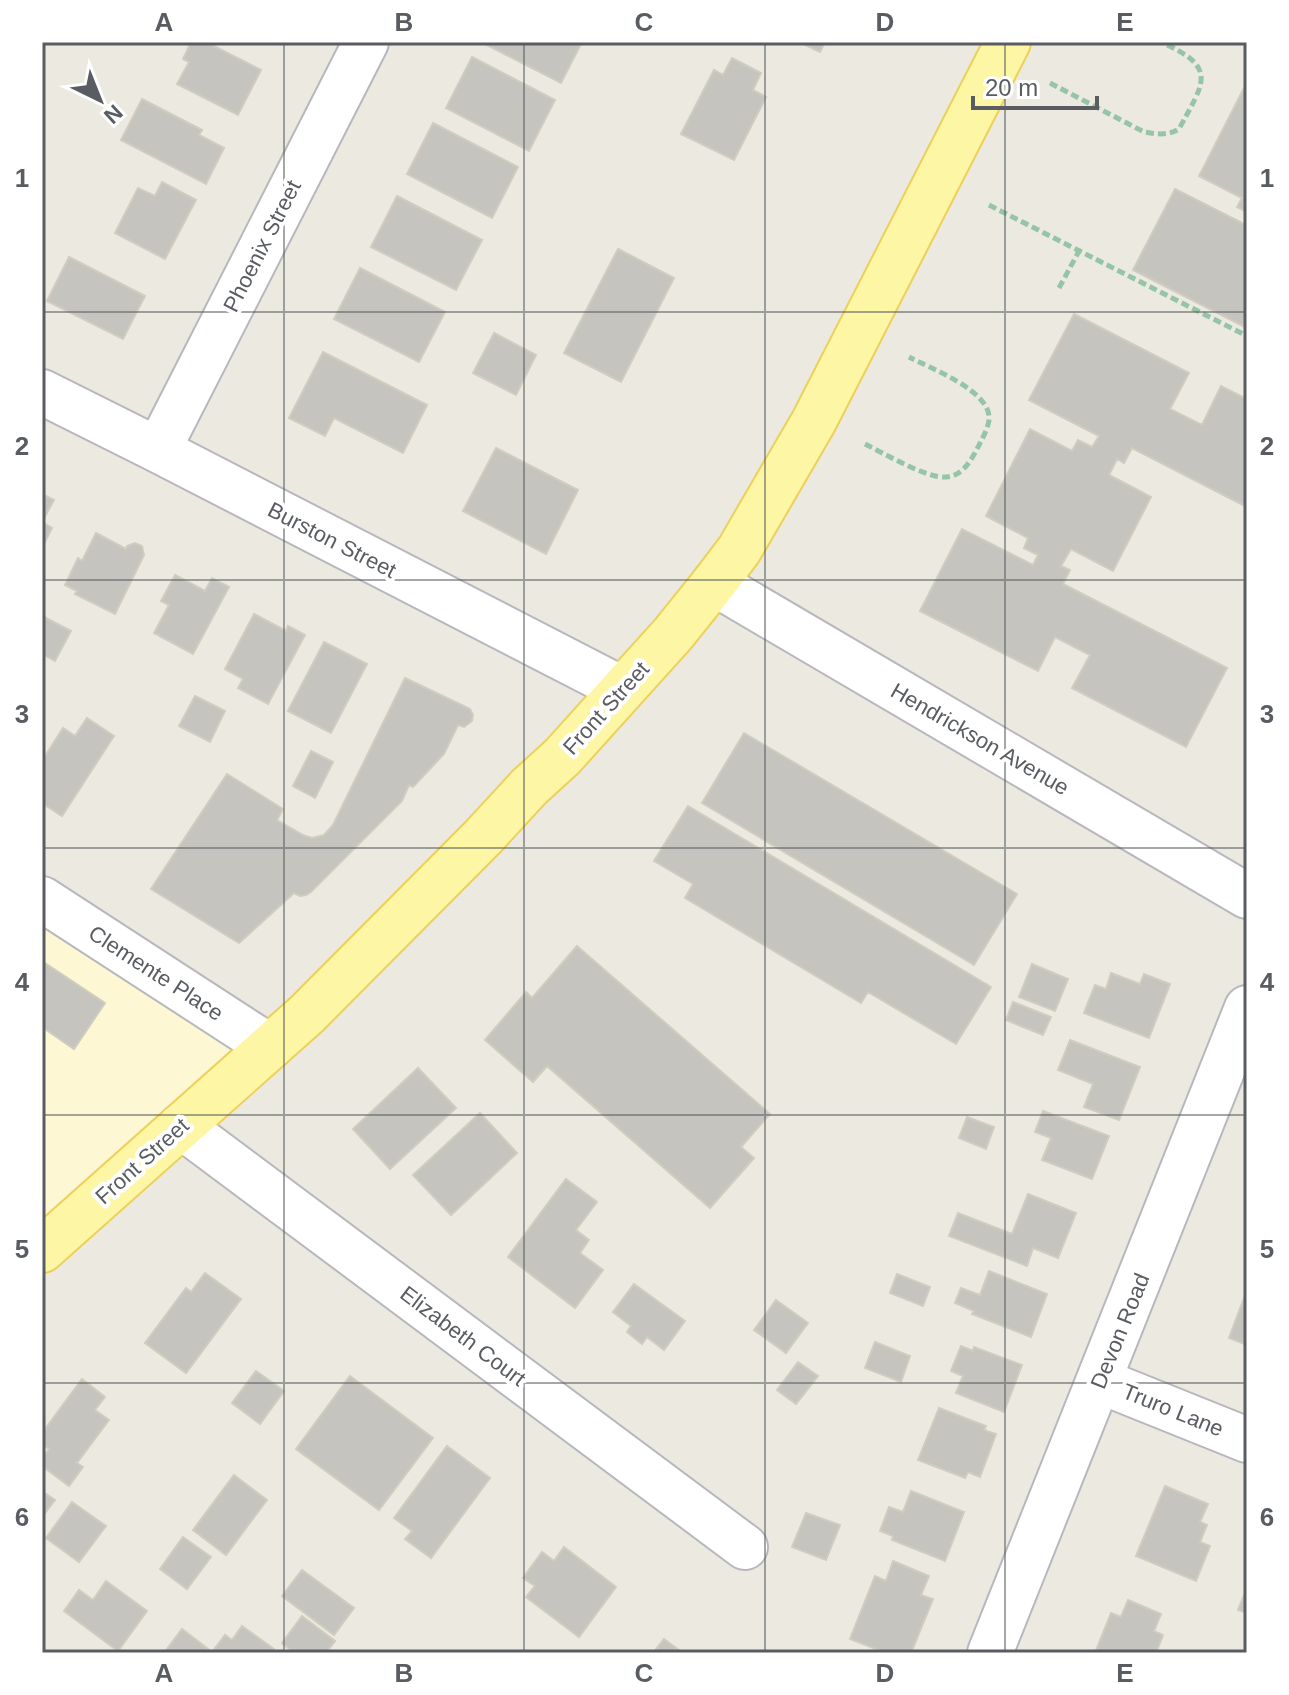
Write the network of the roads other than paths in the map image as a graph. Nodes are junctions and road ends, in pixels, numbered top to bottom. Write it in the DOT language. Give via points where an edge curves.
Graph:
graph roads {
  1 [pos="366,42"];
  2 [pos="1008,42"];
  3 [pos="42,392"];
  4 [pos="158,450"];
  5 [pos="714,583"];
  6 [pos="622,689"];
  7 [pos="1247,896"];
  8 [pos="42,899"];
  9 [pos="1247,1008"];
  10 [pos="270,1047"];
  11 [pos="181,1126"];
  12 [pos="42,1250"];
  13 [pos="1100,1381"];
  14 [pos="1247,1440"];
  15 [pos="745,1547"];
  16 [pos="990,1653"];
  1 -- 4 [label="street, Phoenix Street"];
  2 -- 5 [label="main road, Front Street" via="814,421"];
  3 -- 4 [label="street, Burston Street"];
  4 -- 6 [label="street, Burston Street"];
  5 -- 6 [label="main road, Front Street"];
  5 -- 7 [label="street, Hendrickson Avenue"];
  6 -- 10 [label="main road, Front Street" via="562,757"];
  8 -- 10 [label="street, Clemente Place"];
  9 -- 13 [label="street, Devon Road"];
  10 -- 11 [label="main road, Front Street"];
  11 -- 12 [label="main road, Front Street"];
  11 -- 15 [label="street, Elizabeth Court"];
  13 -- 14 [label="street, Truro Lane"];
  13 -- 16 [label="street, Devon Road"];
}
